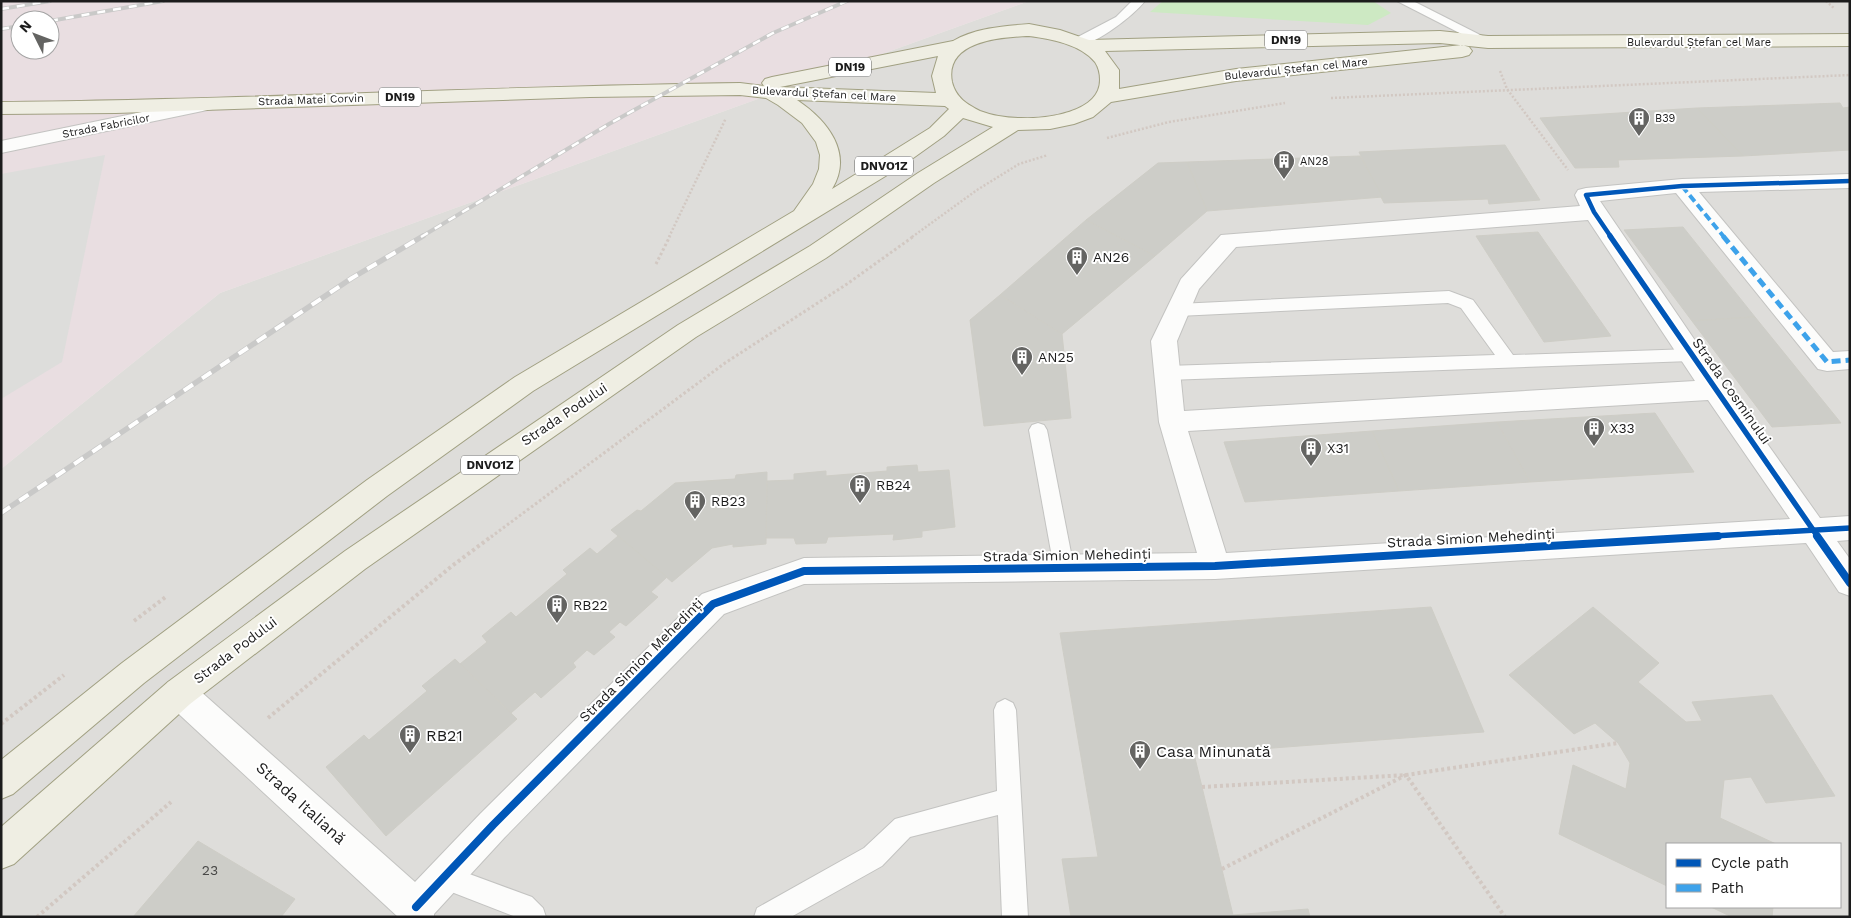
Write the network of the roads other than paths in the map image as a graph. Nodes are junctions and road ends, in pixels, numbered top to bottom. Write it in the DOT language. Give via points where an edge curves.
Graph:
graph roads {
  1 [pos="1139,1"];
  2 [pos="1403,1"];
  3 [pos="1846,41"];
  4 [pos="1488,42"];
  5 [pos="1082,44"];
  6 [pos="959,46"];
  7 [pos="740,89"];
  8 [pos="772,93"];
  9 [pos="1104,97"];
  10 [pos="210,104"];
  11 [pos="956,104"];
  12 [pos="1,108"];
  13 [pos="1012,124"];
  14 [pos="1,147"];
  15 [pos="1850,180"];
  16 [pos="1682,186"];
  17 [pos="1590,203"];
  18 [pos="801,216"];
  19 [pos="1178,310"];
  20 [pos="1691,355"];
  21 [pos="1850,360"];
  22 [pos="1508,361"];
  23 [pos="1168,373"];
  24 [pos="1715,390"];
  25 [pos="1172,422"];
  26 [pos="1038,430"];
  27 [pos="1850,528"];
  28 [pos="1814,531"];
  29 [pos="1215,566"];
  30 [pos="1064,568"];
  31 [pos="1850,584"];
  32 [pos="179,693"];
  33 [pos="1005,710"];
  34 [pos="1,782"];
  35 [pos="1010,800"];
  36 [pos="1,851"];
  37 [pos="445,877"];
  38 [pos="416,912"];
  39 [pos="534,917"];
  40 [pos="766,917"];
  41 [pos="1015,917"];
  1 -- 5 [label="lane" via="1120,20"];
  2 -- 4 [label="lane"];
  3 -- 4 [label="main road, Bulevardul Ștefan cel Mare / DN19"];
  4 -- 5 [label="main road, Bulevardul Ștefan cel Mare / DN19" via="1440,37"];
  4 -- 9 [label="main road, Bulevardul Ștefan cel Mare / DN19" via="1458,53 1236,75"];
  5 -- 6 [label="main road, DN19" via="1055,33 1002,30"];
  5 -- 9 [label="main road, DN19" via="1096,53 1107,67 1110,82"];
  6 -- 7 [label="main road, Bulevardul Ștefan cel Mare / DN19"];
  6 -- 11 [label="main road, DN19" via="942,64 941,80"];
  7 -- 8 [label="main road, Bulevardul Ștefan cel Mare / DN19"];
  7 -- 10 [label="main road, Strada Matei Corvin / DN19"];
  8 -- 11 [label="main road, Bulevardul Ștefan cel Mare / DN19"];
  8 -- 18 [label="main road" via="794,105 817,125 827,141 831,157 824,184"];
  9 -- 13 [label="main road, DN19" via="1090,111 1069,120 1042,125"];
  10 -- 12 [label="main road, Strada Matei Corvin / DN19"];
  10 -- 14 [label="street, Strada Fabricilor"];
  11 -- 13 [label="main road, DN19" via="984,118"];
  11 -- 18 [label="main road, DNVO1Z" via="937,132"];
  13 -- 32 [label="main road, Strada Podului / DNVO1Z" via="818,252 687,330 355,560"];
  15 -- 16 [label="street"];
  16 -- 17 [label="street"];
  16 -- 21 [label="street" via="1827,362"];
  17 -- 19 [label="street" via="1229,240 1189,284"];
  17 -- 20 [label="street, Strada Cosminului"];
  18 -- 34 [label="main road, DNVO1Z" via="499,401 377,488 133,673"];
  19 -- 22 [label="lane" via="1449,298 1467,304"];
  19 -- 23 [label="street" via="1164,342"];
  20 -- 22 [label="lane"];
  20 -- 24 [label="street, Strada Cosminului"];
  22 -- 23 [label="lane"];
  23 -- 25 [label="street"];
  24 -- 25 [label="street"];
  24 -- 28 [label="street, Strada Cosminului"];
  25 -- 29 [label="street"];
  26 -- 30 [label="lane"];
  27 -- 28 [label="street, Strada Simion Mehedinți"];
  28 -- 29 [label="street, Strada Simion Mehedinți"];
  28 -- 31 [label="street, Strada Cosminului"];
  29 -- 30 [label="street, Strada Simion Mehedinți"];
  30 -- 37 [label="street, Strada Simion Mehedinți" via="804,571 714,604"];
  32 -- 36 [label="main road, Strada Podului / DNVO1Z"];
  32 -- 38 [label="street, Strada Italiană"];
  33 -- 35 [label="lane"];
  35 -- 40 [label="lane" via="903,827 873,857"];
  35 -- 41 [label="lane"];
  37 -- 38 [label="street, Strada Simion Mehedinți"];
  37 -- 39 [label="lane" via="523,906"];
}
